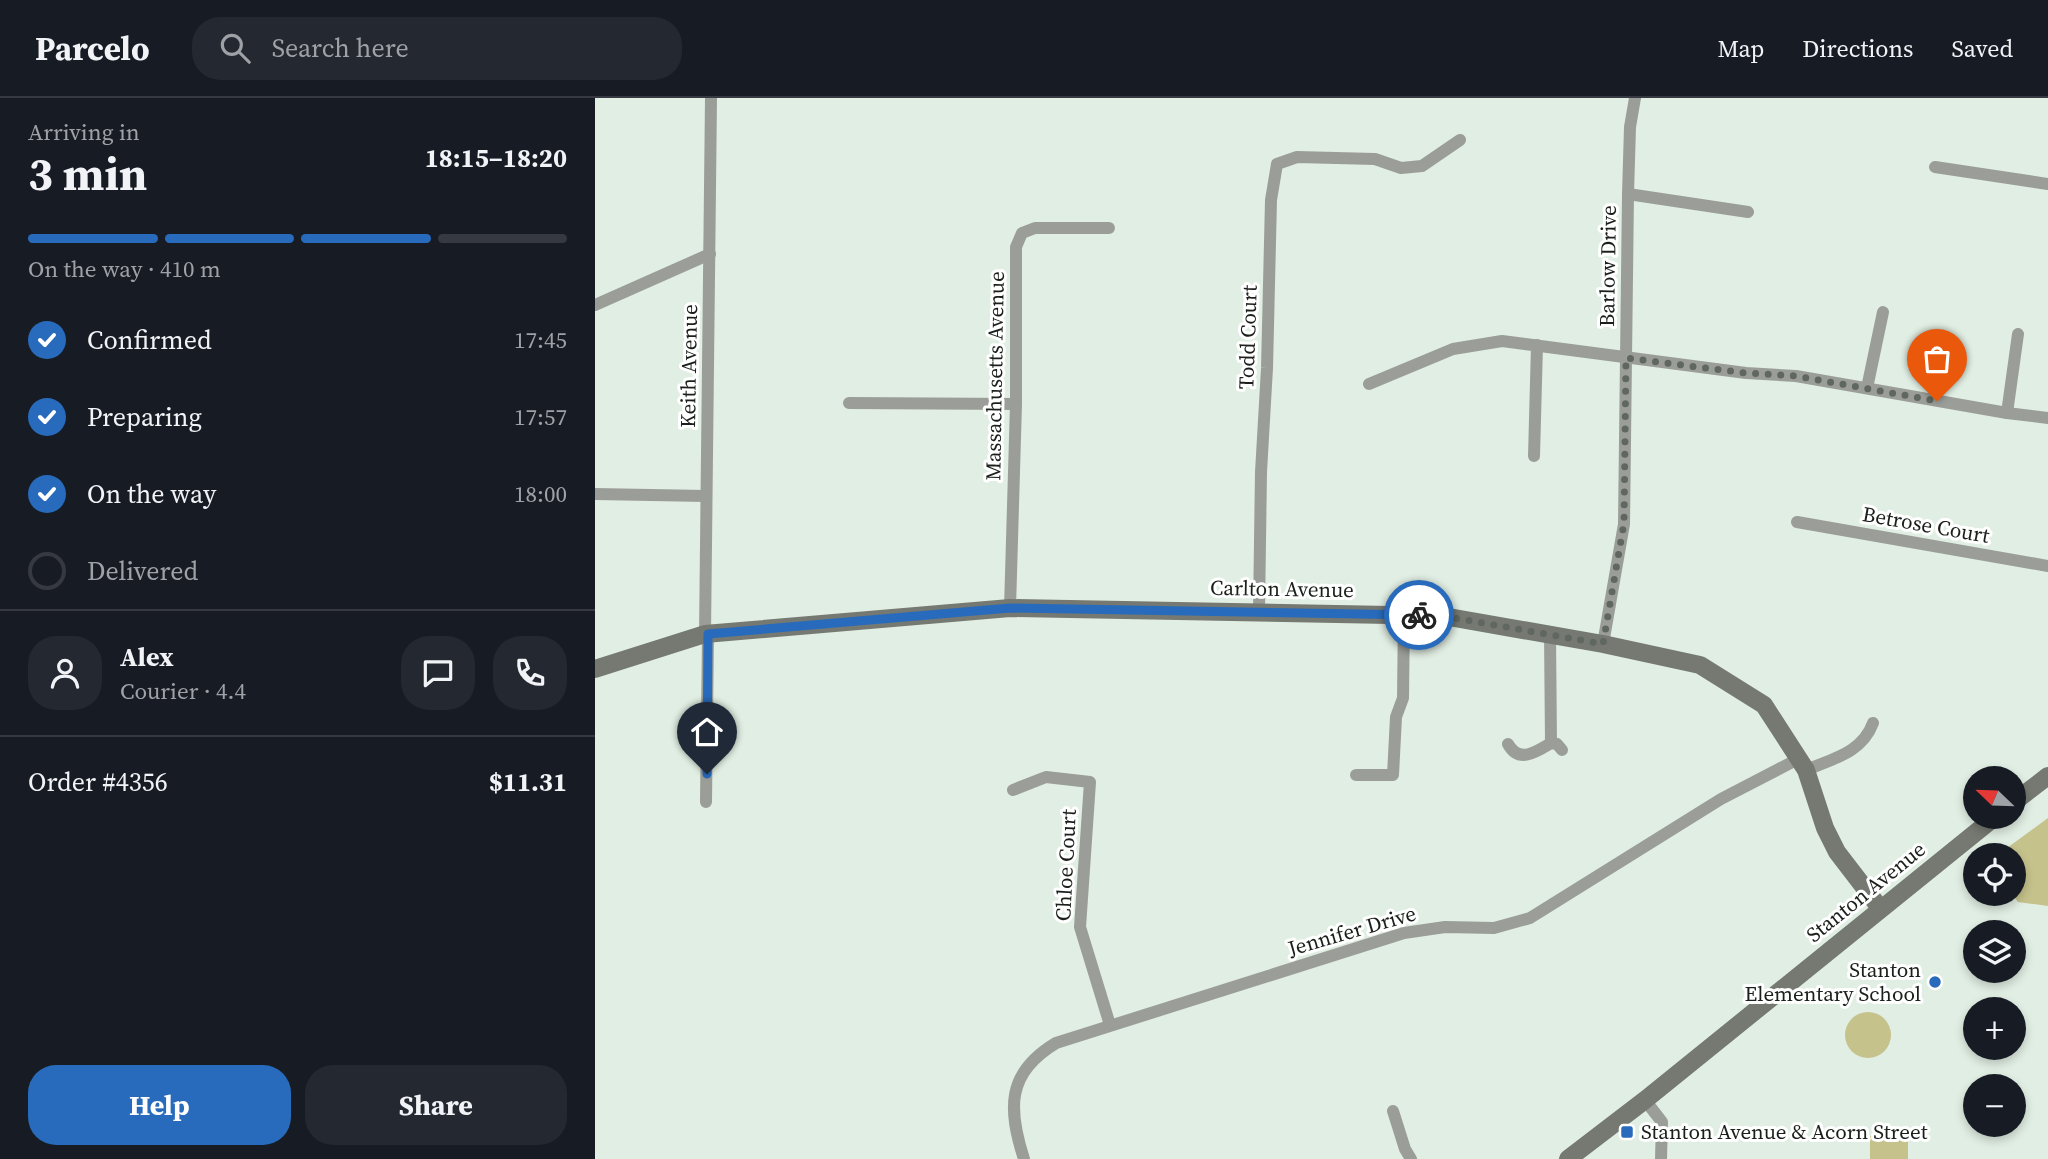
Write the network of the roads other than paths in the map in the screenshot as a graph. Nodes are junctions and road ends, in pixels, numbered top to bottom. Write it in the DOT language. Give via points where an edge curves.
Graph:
graph roads {
  1 [pos="711,98"];
  2 [pos="1635,98"];
  3 [pos="1460,140"];
  4 [pos="1935,167"];
  5 [pos="2048,184"];
  6 [pos="1628,194"];
  7 [pos="1748,212"];
  8 [pos="1109,228"];
  9 [pos="710,254"];
  10 [pos="595,305"];
  11 [pos="1883,312"];
  12 [pos="2018,334"];
  13 [pos="1537,345"];
  14 [pos="1626,358"];
  15 [pos="1369,384"];
  16 [pos="1867,388"];
  17 [pos="849,403"];
  18 [pos="1016,404"];
  19 [pos="2007,413"];
  20 [pos="2048,418"];
  21 [pos="1534,456"];
  22 [pos="595,494"];
  23 [pos="706,496"];
  24 [pos="1797,522"];
  25 [pos="2048,566"];
  26 [pos="1010,608"];
  27 [pos="1259,611"];
  28 [pos="1404,614"];
  29 [pos="706,634"];
  30 [pos="1551,634"];
  31 [pos="1603,644"];
  32 [pos="595,669"];
  33 [pos="1873,723"];
  34 [pos="1508,744"];
  35 [pos="1803,764"];
  36 [pos="1356,775"];
  37 [pos="2048,776"];
  38 [pos="1013,790"];
  39 [pos="2027,792"];
  40 [pos="706,802"];
  41 [pos="1979,830"];
  42 [pos="1880,908"];
  43 [pos="1110,1025"];
  44 [pos="1645,1100"];
  45 [pos="1393,1111"];
  46 [pos="1024,1159"];
  47 [pos="1411,1159"];
  48 [pos="1567,1159"];
  49 [pos="1661,1159"];
  1 -- 9 [label="street, Keith Avenue"];
  2 -- 6 [label="street, Barlow Drive"];
  3 -- 27 [label="street, Todd Court" via="1422,166 1401,167 1375,159 1297,157 1277,164 1271,200"];
  4 -- 5 [label="street"];
  6 -- 7 [label="street"];
  6 -- 14 [label="street, Barlow Drive"];
  8 -- 18 [label="street, Massachusetts Avenue" via="1035,228 1022,233 1016,247"];
  9 -- 10 [label="street"];
  9 -- 23 [label="street, Keith Avenue"];
  11 -- 16 [label="street"];
  12 -- 19 [label="street"];
  13 -- 14 [label="street"];
  13 -- 15 [label="street" via="1502,341 1453,349"];
  13 -- 21 [label="street"];
  14 -- 16 [label="street"];
  14 -- 31 [label="street, Barlow Drive" via="1624,523"];
  16 -- 19 [label="street"];
  17 -- 18 [label="street"];
  18 -- 26 [label="street, Massachusetts Avenue"];
  19 -- 20 [label="street"];
  22 -- 23 [label="street"];
  23 -- 29 [label="street, Keith Avenue"];
  24 -- 25 [label="street, Betrose Court"];
  26 -- 27 [label="street, Carlton Avenue"];
  26 -- 29 [label="street, Carlton Avenue"];
  27 -- 28 [label="street, Carlton Avenue"];
  28 -- 30 [label="street, Carlton Avenue"];
  28 -- 36 [label="street" via="1402,698 1396,717 1393,775"];
  29 -- 32 [label="street, Carlton Avenue"];
  29 -- 40 [label="street, Keith Avenue"];
  30 -- 31 [label="street, Carlton Avenue"];
  30 -- 34 [label="street" via="1557,746 1520,756"];
  31 -- 35 [label="street, Carlton Avenue" via="1700,666 1764,705"];
  33 -- 35 [label="street, Jennifer Drive" via="1855,749"];
  35 -- 42 [label="street, Carlton Avenue" via="1837,852"];
  35 -- 43 [label="street, Jennifer Drive" via="1729,794 1530,918 1494,928 1404,933"];
  37 -- 39 [label="street"];
  38 -- 43 [label="street, Chloe Court" via="1045,777 1090,782 1080,927"];
  41 -- 42 [label="street, Stanton Avenue"];
  42 -- 44 [label="street, Stanton Avenue"];
  43 -- 46 [label="street, Jennifer Drive" via="1056,1043 1025,1071 1012,1111"];
  44 -- 48 [label="street, Stanton Avenue"];
  44 -- 49 [label="street" via="1662,1122"];
  45 -- 47 [label="street"];
}
